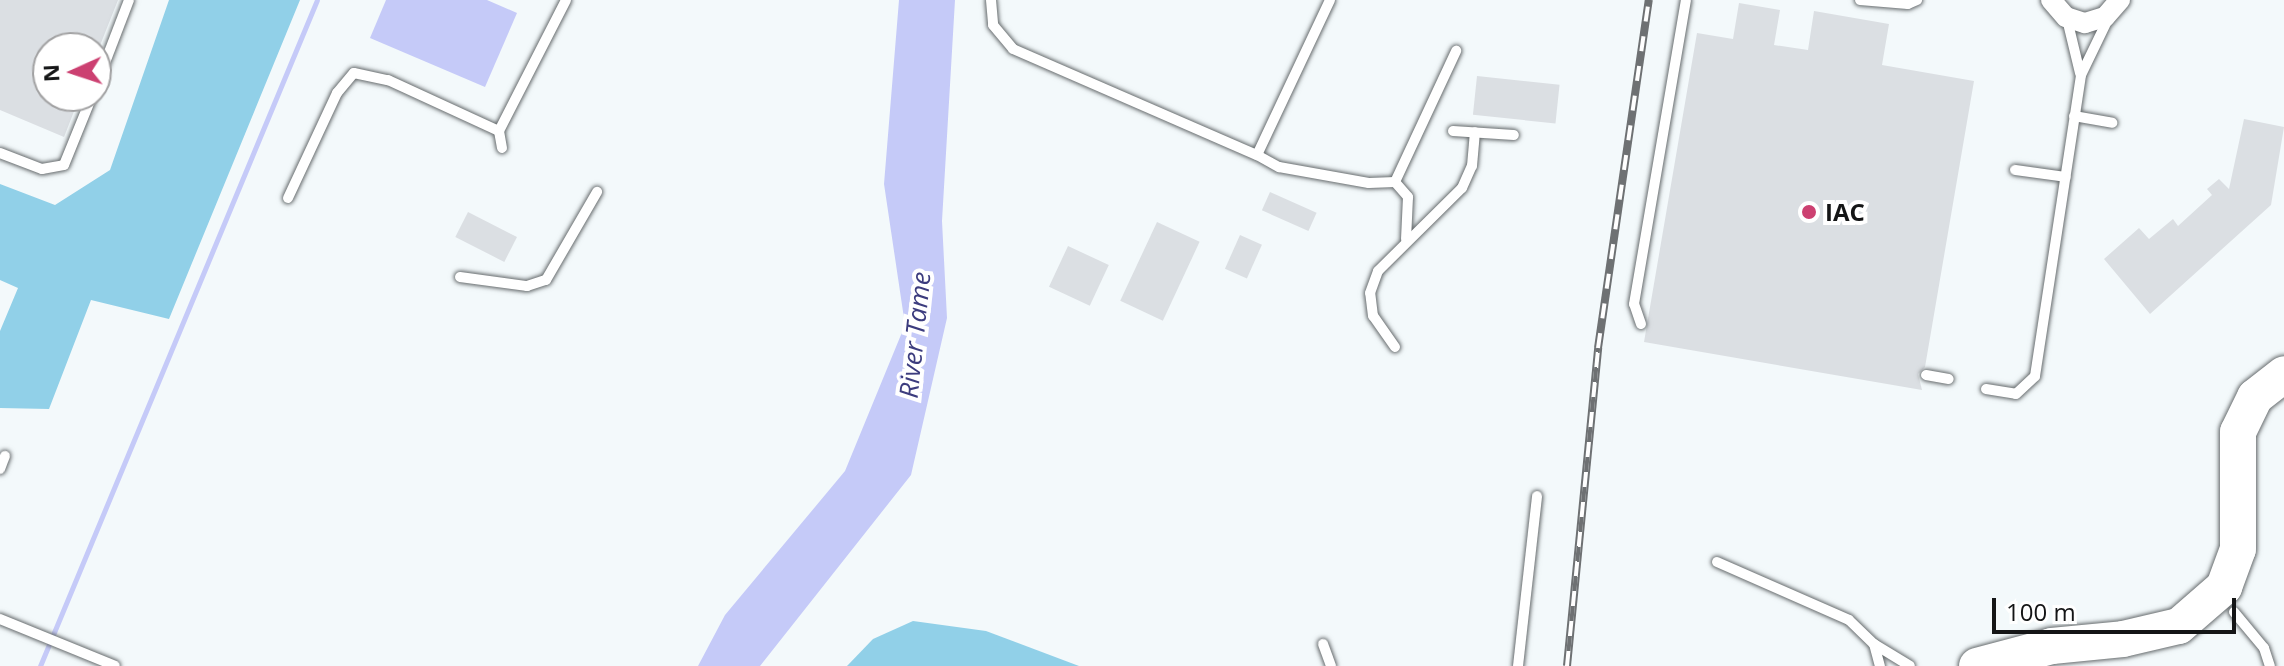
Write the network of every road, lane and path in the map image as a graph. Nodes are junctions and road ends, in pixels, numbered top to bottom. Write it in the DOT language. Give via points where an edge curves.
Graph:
graph roads {
  1 [pos="129,0"];
  2 [pos="566,0"];
  3 [pos="991,0"];
  4 [pos="1330,0"];
  5 [pos="1686,0"];
  6 [pos="1860,0"];
  7 [pos="1917,0"];
  8 [pos="2054,6"];
  9 [pos="2116,6"];
  10 [pos="112,44"];
  11 [pos="1456,51"];
  12 [pos="2081,75"];
  13 [pos="86,112"];
  14 [pos="2074,116"];
  15 [pos="2112,123"];
  16 [pos="499,131"];
  17 [pos="1453,131"];
  18 [pos="1475,132"];
  19 [pos="1514,135"];
  20 [pos="502,148"];
  21 [pos="0,153"];
  22 [pos="1257,155"];
  23 [pos="2015,170"];
  24 [pos="2066,177"];
  25 [pos="1395,182"];
  26 [pos="597,192"];
  27 [pos="288,198"];
  28 [pos="1406,239"];
  29 [pos="460,277"];
  30 [pos="1641,324"];
  31 [pos="1395,347"];
  32 [pos="2284,374"];
  33 [pos="1926,375"];
  34 [pos="1949,379"];
  35 [pos="1986,389"];
  36 [pos="5,456"];
  37 [pos="0,469"];
  38 [pos="1537,496"];
  39 [pos="1717,562"];
  40 [pos="2234,612"];
  41 [pos="0,619"];
  42 [pos="1323,644"];
  43 [pos="1874,644"];
  44 [pos="115,666"];
  45 [pos="1331,666"];
  46 [pos="1518,666"];
  47 [pos="1880,666"];
  48 [pos="1910,666"];
  49 [pos="1977,666"];
  50 [pos="2270,666"];
  1 -- 10 [label="lane"];
  2 -- 16 [label="lane"];
  3 -- 22 [label="lane" via="993,25 1013,49"];
  4 -- 22 [label="lane"];
  5 -- 30 [label="lane" via="1634,304"];
  6 -- 7 [label="lane"];
  8 -- 9 [label="street" via="2093,22"];
  8 -- 12 [label="lane"];
  9 -- 12 [label="lane"];
  11 -- 25 [label="lane"];
  12 -- 14 [label="lane"];
  13 -- 21 [label="lane" via="64,165 42,169"];
  14 -- 15 [label="lane"];
  14 -- 24 [label="lane"];
  16 -- 20 [label="lane"];
  16 -- 27 [label="lane" via="388,80 354,73 337,93"];
  17 -- 18 [label="lane"];
  18 -- 19 [label="lane"];
  18 -- 28 [label="lane" via="1472,166 1462,188"];
  22 -- 25 [label="lane" via="1279,167 1369,183"];
  23 -- 24 [label="lane"];
  24 -- 35 [label="lane" via="2035,376 2016,394"];
  25 -- 28 [label="lane" via="1408,197"];
  26 -- 29 [label="lane" via="546,280 527,286"];
  28 -- 31 [label="lane" via="1378,271 1370,293 1373,316"];
  32 -- 49 [label="highway" via="2255,397 2238,432 2238,549 2224,587 2179,626 2123,639 2052,646"];
  33 -- 34 [label="lane"];
  36 -- 37 [label="lane"];
  38 -- 46 [label="lane"];
  39 -- 43 [label="lane" via="1849,620"];
  40 -- 50 [label="lane" via="2264,648"];
  41 -- 44 [label="lane"];
  42 -- 45 [label="lane"];
  43 -- 47 [label="lane"];
  43 -- 48 [label="lane"];
}
